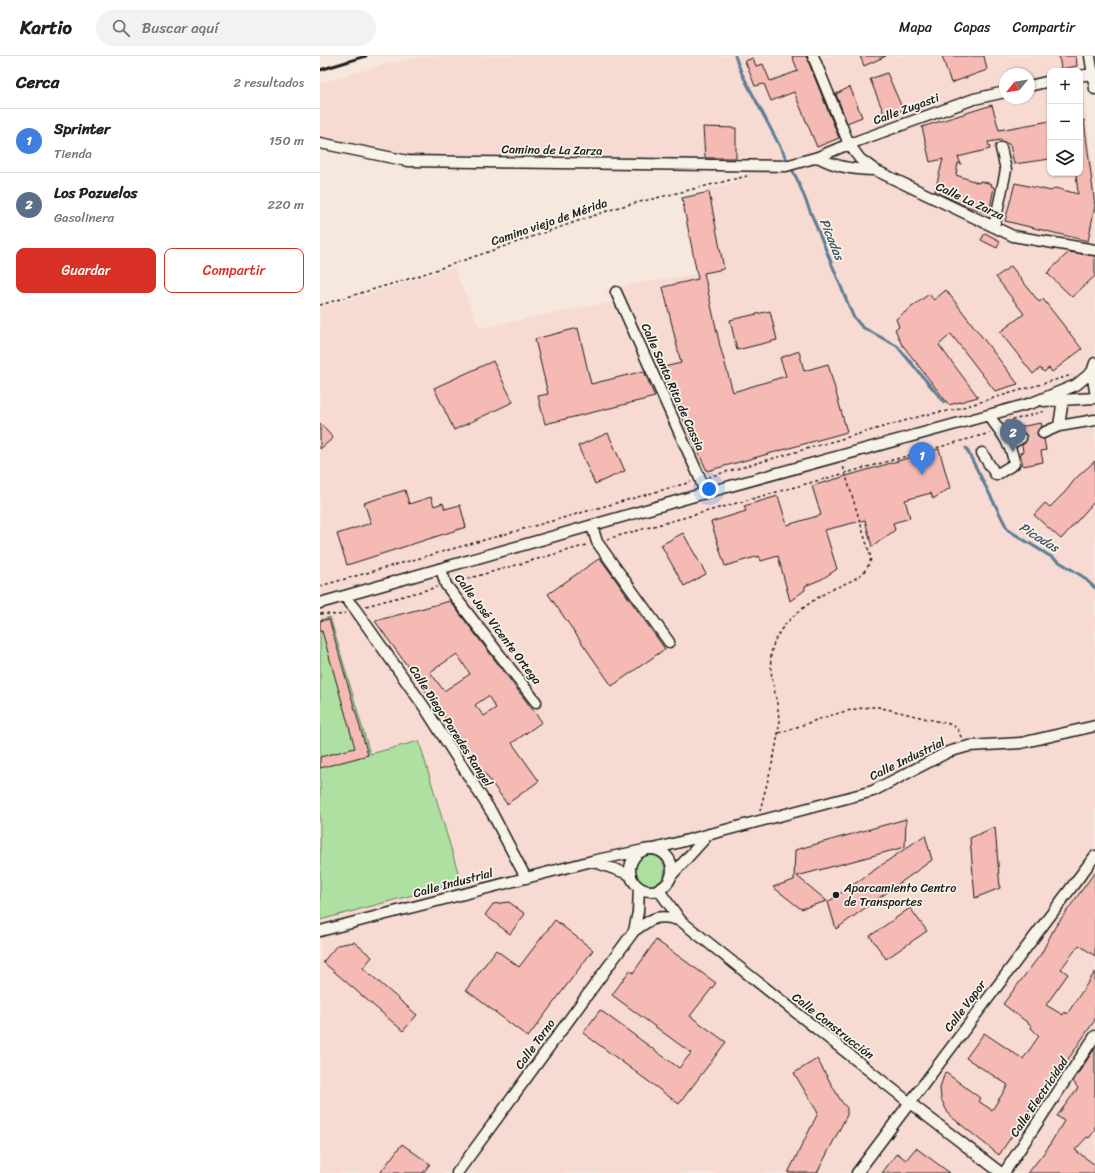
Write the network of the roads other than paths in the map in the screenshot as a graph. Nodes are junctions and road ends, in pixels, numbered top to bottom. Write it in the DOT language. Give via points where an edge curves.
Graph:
graph roads {
  1 [pos="813,56"];
  2 [pos="1090,56"];
  3 [pos="1094,74"];
  4 [pos="1083,76"];
  5 [pos="1047,82"];
  6 [pos="1035,85"];
  7 [pos="1095,89"];
  8 [pos="999,93"];
  9 [pos="320,143"];
  10 [pos="849,144"];
  11 [pos="1001,148"];
  12 [pos="818,157"];
  13 [pos="791,165"];
  14 [pos="875,170"];
  15 [pos="994,227"];
  16 [pos="1095,250"];
  17 [pos="616,292"];
  18 [pos="1093,368"];
  19 [pos="1095,391"];
  20 [pos="1095,398"];
  21 [pos="1032,403"];
  22 [pos="1062,404"];
  23 [pos="988,415"];
  24 [pos="1094,419"];
  25 [pos="1059,426"];
  26 [pos="1043,433"];
  27 [pos="1021,438"];
  28 [pos="1008,445"];
  29 [pos="982,453"];
  30 [pos="705,493"];
  31 [pos="592,526"];
  32 [pos="441,569"];
  33 [pos="344,596"];
  34 [pos="320,603"];
  35 [pos="669,642"];
  36 [pos="536,702"];
  37 [pos="1095,726"];
  38 [pos="708,834"];
  39 [pos="654,849"];
  40 [pos="644,850"];
  41 [pos="1095,856"];
  42 [pos="592,860"];
  43 [pos="631,875"];
  44 [pos="671,876"];
  45 [pos="526,878"];
  46 [pos="639,887"];
  47 [pos="658,889"];
  48 [pos="681,921"];
  49 [pos="634,931"];
  50 [pos="320,932"];
  51 [pos="1095,1036"];
  52 [pos="910,1103"];
  53 [pos="457,1173"];
  54 [pos="857,1173"];
  55 [pos="1003,1173"];
  1 -- 10 [label="street, Calle La Zarza"];
  2 -- 3 [label="street"];
  3 -- 4 [label="street"];
  3 -- 7 [label="street"];
  5 -- 6 [label="street"];
  8 -- 10 [label="street, Calle Zugasti" via="974,99"];
  9 -- 13 [label="street, Camino de La Zarza" via="408,161"];
  10 -- 12 [label="street, Calle Zugasti"];
  10 -- 14 [label="street, Calle La Zarza" via="860,160"];
  11 -- 15 [label="street" via="1006,170"];
  12 -- 13 [label="street, Calle Zugasti"];
  12 -- 14 [label="street" via="858,170"];
  14 -- 15 [label="street, Calle La Zarza"];
  15 -- 16 [label="street, Calle La Zarza" via="1013,236"];
  17 -- 30 [label="street, Calle Santa Rita de Cassia" via="701,479"];
  18 -- 19 [label="street"];
  18 -- 21 [label="street" via="1076,385"];
  20 -- 22 [label="street"];
  21 -- 22 [label="street"];
  21 -- 23 [label="street"];
  22 -- 25 [label="street"];
  23 -- 28 [label="street"];
  23 -- 30 [label="street"];
  24 -- 25 [label="street"];
  25 -- 26 [label="street"];
  27 -- 28 [label="street"];
  28 -- 29 [label="street" via="1014,464 996,475"];
  30 -- 31 [label="street"];
  31 -- 32 [label="street"];
  31 -- 35 [label="street" via="597,542"];
  32 -- 33 [label="street"];
  32 -- 36 [label="street, Calle José Vicente Ortega" via="446,585"];
  33 -- 34 [label="street"];
  33 -- 45 [label="street, Calle Diego Paredes Rangel" via="425,708 492,813"];
  37 -- 38 [label="street, Calle Industrial" via="1021,743 969,746 948,752 873,791"];
  38 -- 39 [label="street, Calle Industrial"];
  38 -- 44 [label="street"];
  39 -- 40 [label="street"];
  39 -- 44 [label="street" via="666,856 672,869"];
  40 -- 42 [label="street, Calle Industrial"];
  40 -- 43 [label="street" via="634,857"];
  41 -- 52 [label="street, Calle Vapor"];
  42 -- 43 [label="street"];
  42 -- 45 [label="street, Calle Industrial"];
  43 -- 46 [label="street"];
  44 -- 47 [label="street" via="668,882"];
  45 -- 50 [label="street, Calle Industrial"];
  46 -- 47 [label="street" via="645,890"];
  46 -- 49 [label="street, Calle Torno"];
  47 -- 48 [label="street, Calle Construcción"];
  48 -- 49 [label="street, Calle Torno" via="667,916 652,918"];
  48 -- 52 [label="street, Calle Construcción"];
  49 -- 53 [label="street, Calle Torno"];
  51 -- 55 [label="street, Calle Electricidad"];
  52 -- 54 [label="street, Calle Vapor"];
  52 -- 55 [label="street, Calle Construcción"];
}
